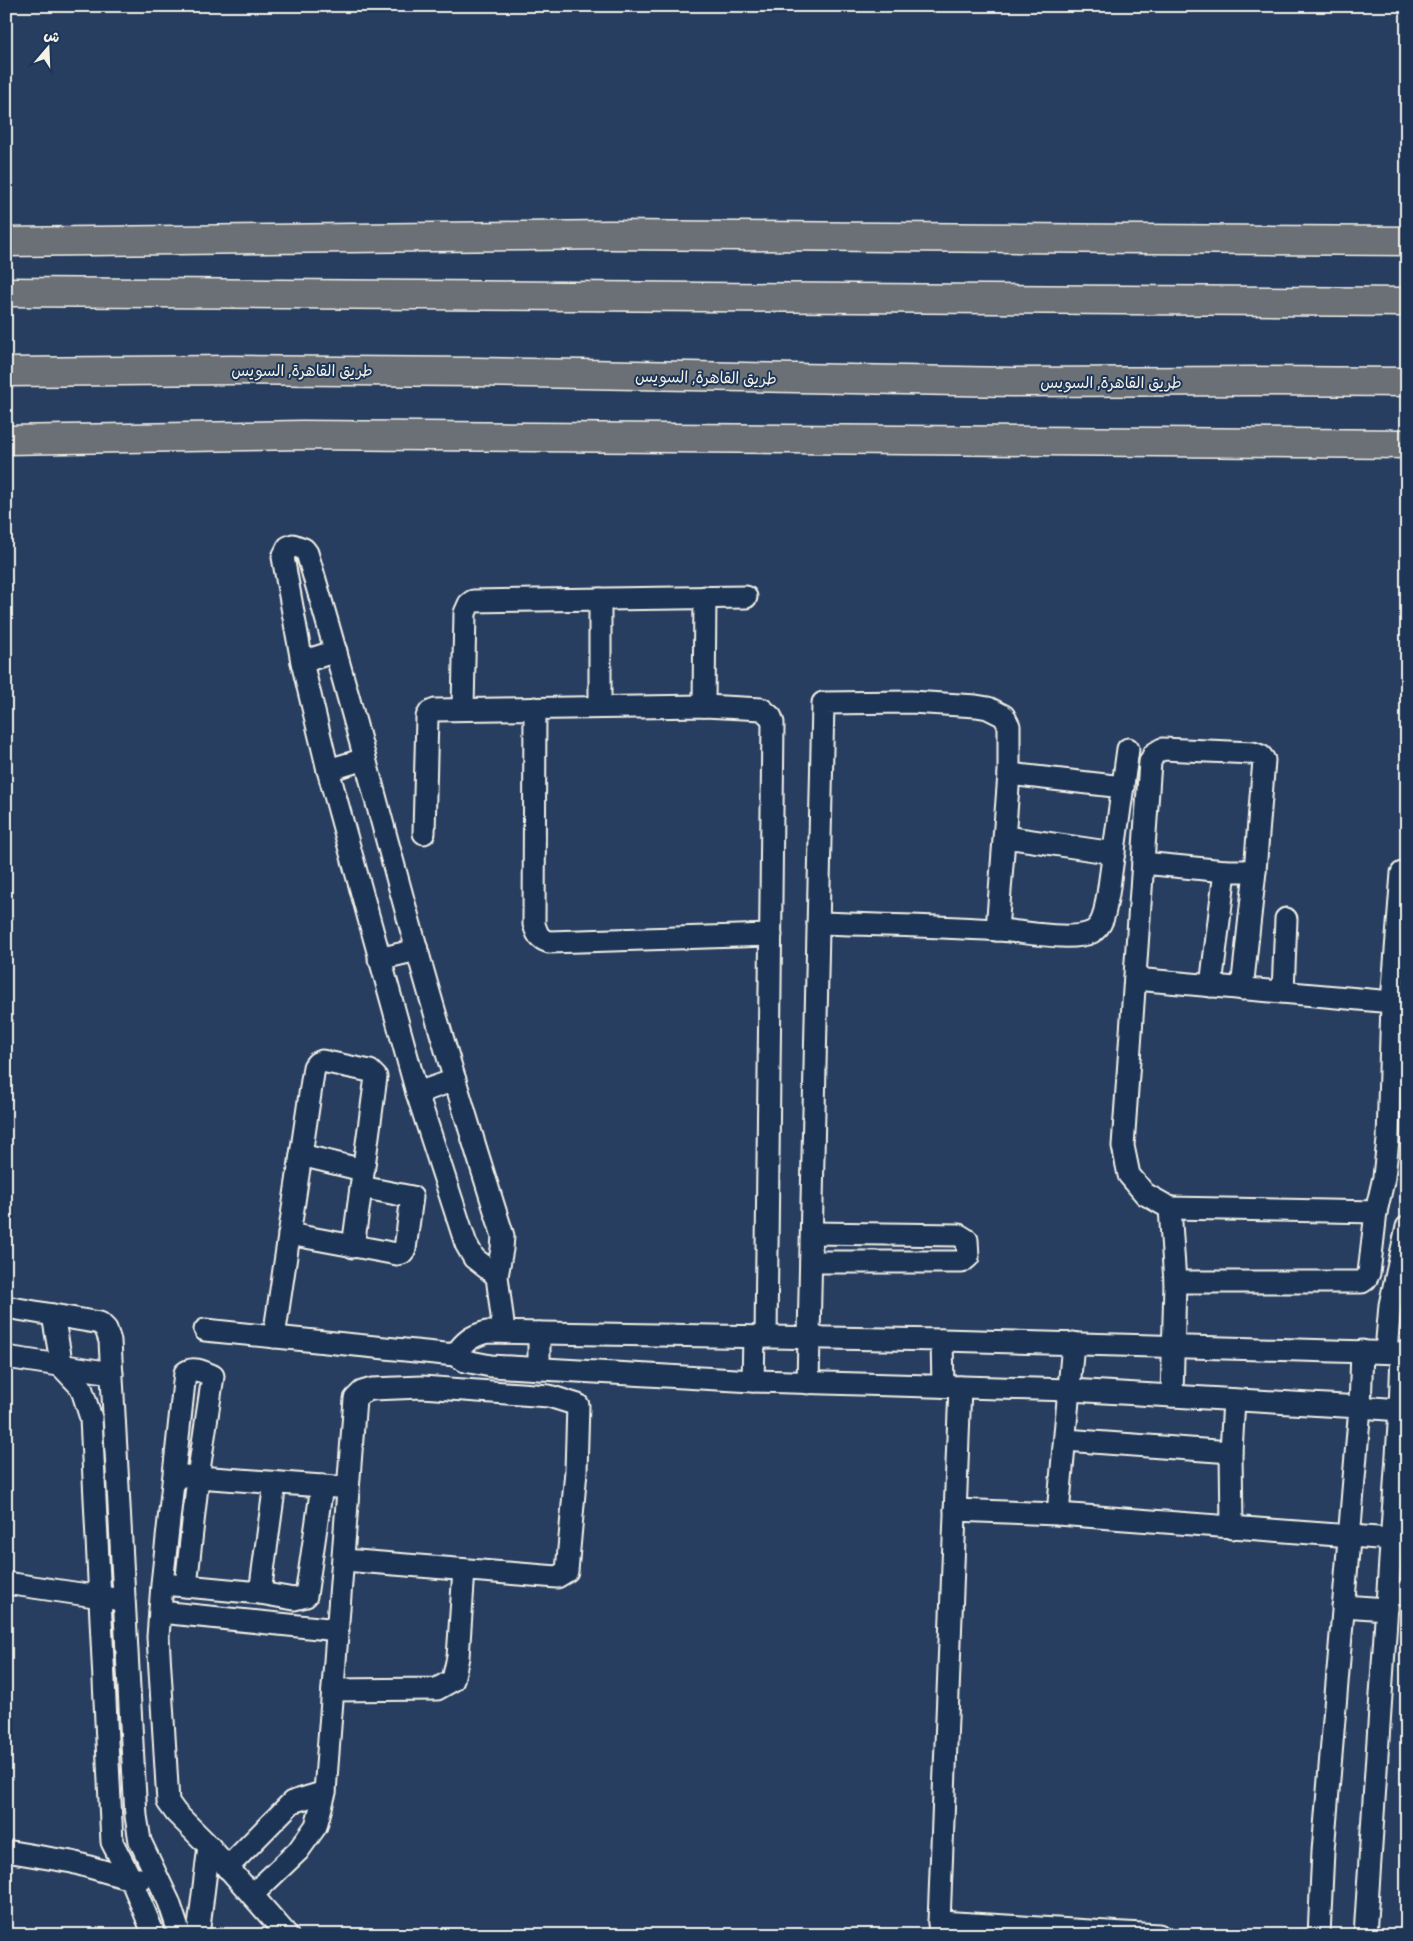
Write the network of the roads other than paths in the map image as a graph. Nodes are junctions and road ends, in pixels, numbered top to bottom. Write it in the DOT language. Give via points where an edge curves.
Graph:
graph roads {
  1 [pos="1407,240"];
  2 [pos="6,242"];
  3 [pos="6,292"];
  4 [pos="1407,302"];
  5 [pos="6,372"];
  6 [pos="1407,382"];
  7 [pos="6,440"];
  8 [pos="1407,444"];
  9 [pos="705,597"];
  10 [pos="746,597"];
  11 [pos="600,599"];
  12 [pos="336,651"];
  13 [pos="302,662"];
  14 [pos="704,706"];
  15 [pos="600,707"];
  16 [pos="463,708"];
  17 [pos="535,708"];
  18 [pos="1128,749"];
  19 [pos="365,759"];
  20 [pos="328,770"];
  21 [pos="1009,774"];
  22 [pos="1123,787"];
  23 [pos="424,833"];
  24 [pos="1005,838"];
  25 [pos="1114,853"];
  26 [pos="1143,862"];
  27 [pos="1225,871"];
  28 [pos="1256,871"];
  29 [pos="1402,873"];
  30 [pos="1286,919"];
  31 [pos="818,923"];
  32 [pos="997,930"];
  33 [pos="771,936"];
  34 [pos="417,950"];
  35 [pos="379,959"];
  36 [pos="1135,979"];
  37 [pos="1211,986"];
  38 [pos="1242,988"];
  39 [pos="1283,992"];
  40 [pos="1392,1002"];
  41 [pos="455,1080"];
  42 [pos="417,1093"];
  43 [pos="301,1155"];
  44 [pos="362,1179"];
  45 [pos="1170,1208"];
  46 [pos="1376,1212"];
  47 [pos="1407,1227"];
  48 [pos="812,1233"];
  49 [pos="289,1234"];
  50 [pos="353,1246"];
  51 [pos="811,1262"];
  52 [pos="497,1276"];
  53 [pos="1174,1282"];
  54 [pos="6,1307"];
  55 [pos="53,1315"];
  56 [pos="205,1330"];
  57 [pos="504,1332"];
  58 [pos="539,1333"];
  59 [pos="274,1337"];
  60 [pos="760,1337"];
  61 [pos="809,1338"];
  62 [pos="942,1340"];
  63 [pos="1073,1344"];
  64 [pos="1173,1346"];
  65 [pos="1362,1351"];
  66 [pos="1386,1352"];
  67 [pos="455,1355"];
  68 [pos="6,1357"];
  69 [pos="62,1366"];
  70 [pos="538,1369"];
  71 [pos="112,1373"];
  72 [pos="753,1381"];
  73 [pos="808,1383"];
  74 [pos="951,1386"];
  75 [pos="1070,1390"];
  76 [pos="1172,1396"];
  77 [pos="1234,1400"];
  78 [pos="1360,1408"];
  79 [pos="1400,1410"];
  80 [pos="1065,1440"];
  81 [pos="1231,1452"];
  82 [pos="174,1475"];
  83 [pos="198,1477"];
  84 [pos="275,1483"];
  85 [pos="322,1486"];
  86 [pos="350,1488"];
  87 [pos="955,1510"];
  88 [pos="1058,1514"];
  89 [pos="1232,1528"];
  90 [pos="1349,1537"];
  91 [pos="1391,1539"];
  92 [pos="344,1560"];
  93 [pos="464,1570"];
  94 [pos="6,1583"];
  95 [pos="162,1584"];
  96 [pos="186,1586"];
  97 [pos="260,1593"];
  98 [pos="101,1597"];
  99 [pos="1394,1598"];
  100 [pos="125,1601"];
  101 [pos="1343,1606"];
  102 [pos="160,1612"];
  103 [pos="338,1630"];
  104 [pos="333,1690"];
  105 [pos="325,1792"];
  106 [pos="209,1846"];
  107 [pos="6,1851"];
  108 [pos="227,1868"];
  109 [pos="131,1879"];
  110 [pos="158,1879"];
  111 [pos="252,1894"];
  112 [pos="940,1928"];
  113 [pos="154,1935"];
  114 [pos="180,1935"];
  115 [pos="198,1935"];
  116 [pos="287,1935"];
  117 [pos="1159,1935"];
  118 [pos="1319,1935"];
  119 [pos="1365,1935"];
  1 -- 2 [label="highway" via="600,235"];
  3 -- 4 [label="highway"];
  5 -- 6 [label="highway, طريق القاهرة, السويس" via="232,370 1012,382"];
  7 -- 8 [label="highway" via="312,435"];
  9 -- 10 [label="lane"];
  9 -- 11 [label="lane"];
  9 -- 14 [label="lane"];
  11 -- 15 [label="lane"];
  11 -- 16 [label="lane" via="473,601 469,604 465,613"];
  12 -- 13 [label="lane"];
  12 -- 13 [label="lane" via="306,553 304,548 294,545 288,547 283,556"];
  12 -- 19 [label="lane"];
  13 -- 20 [label="lane"];
  14 -- 15 [label="lane"];
  14 -- 33 [label="lane" via="762,709 773,723"];
  15 -- 17 [label="lane"];
  16 -- 17 [label="lane"];
  16 -- 23 [label="lane" via="435,710 427,717"];
  17 -- 33 [label="lane" via="534,924 542,940"];
  18 -- 22 [label="lane"];
  19 -- 20 [label="lane"];
  19 -- 34 [label="lane"];
  20 -- 35 [label="lane"];
  21 -- 22 [label="lane"];
  21 -- 24 [label="lane"];
  21 -- 31 [label="lane" via="1009,726 1004,716 988,708 911,702 823,703"];
  22 -- 25 [label="lane"];
  24 -- 25 [label="lane"];
  24 -- 32 [label="lane"];
  25 -- 32 [label="lane" via="1104,916 1095,931 1075,936"];
  26 -- 27 [label="lane"];
  26 -- 28 [label="lane" via="1150,762 1154,754 1162,749 1253,753 1264,760"];
  26 -- 36 [label="lane"];
  27 -- 28 [label="lane"];
  27 -- 37 [label="lane"];
  28 -- 38 [label="lane"];
  29 -- 40 [label="lane"];
  30 -- 39 [label="lane"];
  31 -- 32 [label="lane"];
  31 -- 48 [label="lane"];
  33 -- 60 [label="lane"];
  34 -- 35 [label="lane"];
  34 -- 41 [label="lane"];
  35 -- 42 [label="lane"];
  36 -- 37 [label="lane"];
  36 -- 45 [label="lane" via="1123,1146 1129,1175 1145,1194"];
  37 -- 38 [label="lane"];
  38 -- 39 [label="lane"];
  39 -- 40 [label="lane"];
  40 -- 46 [label="lane" via="1388,1140"];
  41 -- 42 [label="lane"];
  41 -- 52 [label="lane" via="503,1236"];
  42 -- 52 [label="lane" via="466,1244 474,1258"];
  43 -- 44 [label="lane"];
  43 -- 44 [label="lane" via="315,1065 322,1061 370,1071 377,1080"];
  43 -- 49 [label="lane"];
  44 -- 50 [label="lane"];
  44 -- 50 [label="lane" via="412,1198 402,1254"];
  45 -- 46 [label="lane"];
  45 -- 53 [label="lane"];
  46 -- 53 [label="lane" via="1369,1273 1362,1282"];
  47 -- 66 [label="lane" via="1390,1305"];
  48 -- 51 [label="lane"];
  48 -- 51 [label="lane" via="959,1236 967,1240 968,1257 962,1262"];
  49 -- 50 [label="lane"];
  49 -- 59 [label="lane"];
  51 -- 61 [label="lane"];
  52 -- 57 [label="lane"];
  53 -- 64 [label="lane"];
  54 -- 55 [label="lane"];
  55 -- 69 [label="lane"];
  55 -- 71 [label="lane" via="100,1323 110,1340"];
  56 -- 59 [label="lane"];
  57 -- 58 [label="lane"];
  57 -- 67 [label="lane" via="475,1336 464,1342"];
  58 -- 60 [label="lane"];
  58 -- 70 [label="lane"];
  59 -- 67 [label="lane"];
  60 -- 61 [label="lane"];
  60 -- 72 [label="lane"];
  61 -- 62 [label="lane"];
  61 -- 73 [label="lane"];
  62 -- 63 [label="lane"];
  62 -- 74 [label="lane"];
  63 -- 64 [label="lane"];
  63 -- 75 [label="lane"];
  64 -- 65 [label="lane"];
  64 -- 76 [label="lane"];
  65 -- 66 [label="lane"];
  65 -- 78 [label="lane"];
  66 -- 79 [label="lane" via="1403,1354"];
  67 -- 70 [label="lane" via="478,1364"];
  68 -- 69 [label="lane"];
  69 -- 71 [label="lane"];
  69 -- 98 [label="lane" via="80,1386 91,1418"];
  70 -- 72 [label="lane"];
  71 -- 100 [label="lane"];
  72 -- 73 [label="lane"];
  73 -- 74 [label="lane"];
  74 -- 75 [label="lane"];
  74 -- 87 [label="lane"];
  75 -- 76 [label="lane"];
  75 -- 80 [label="lane"];
  76 -- 77 [label="lane"];
  77 -- 78 [label="lane"];
  77 -- 81 [label="lane"];
  78 -- 79 [label="lane"];
  78 -- 90 [label="lane"];
  79 -- 91 [label="lane"];
  80 -- 81 [label="lane"];
  80 -- 88 [label="lane"];
  81 -- 89 [label="lane"];
  82 -- 83 [label="lane"];
  82 -- 83 [label="lane" via="185,1373 194,1369 213,1376"];
  82 -- 95 [label="lane"];
  83 -- 84 [label="lane"];
  83 -- 96 [label="lane"];
  84 -- 85 [label="lane"];
  84 -- 97 [label="lane"];
  85 -- 86 [label="lane"];
  85 -- 97 [label="lane" via="306,1596 294,1599"];
  86 -- 92 [label="lane"];
  86 -- 93 [label="lane" via="355,1399 367,1390 422,1387 512,1392 549,1396 578,1405 567,1571 556,1577"];
  87 -- 88 [label="lane"];
  87 -- 112 [label="lane"];
  88 -- 89 [label="lane"];
  89 -- 90 [label="lane"];
  90 -- 91 [label="lane"];
  90 -- 101 [label="lane"];
  91 -- 99 [label="lane"];
  92 -- 93 [label="lane"];
  92 -- 103 [label="lane"];
  93 -- 104 [label="lane" via="458,1657 453,1680 437,1689"];
  94 -- 98 [label="lane"];
  95 -- 96 [label="lane"];
  95 -- 102 [label="lane"];
  96 -- 97 [label="lane"];
  98 -- 100 [label="lane"];
  98 -- 109 [label="lane" via="112,1842"];
  99 -- 101 [label="lane"];
  99 -- 119 [label="lane"];
  100 -- 110 [label="lane" via="136,1816 140,1841"];
  101 -- 118 [label="lane"];
  102 -- 103 [label="lane"];
  102 -- 106 [label="lane" via="158,1637 168,1802"];
  103 -- 104 [label="lane"];
  104 -- 105 [label="lane"];
  105 -- 108 [label="lane" via="292,1802"];
  105 -- 111 [label="lane" via="316,1826 298,1851"];
  106 -- 108 [label="lane"];
  106 -- 115 [label="lane"];
  107 -- 109 [label="lane" via="72,1862"];
  108 -- 111 [label="lane"];
  109 -- 110 [label="lane"];
  109 -- 113 [label="lane"];
  110 -- 114 [label="lane"];
  111 -- 116 [label="lane"];
  112 -- 117 [label="lane"];
}
